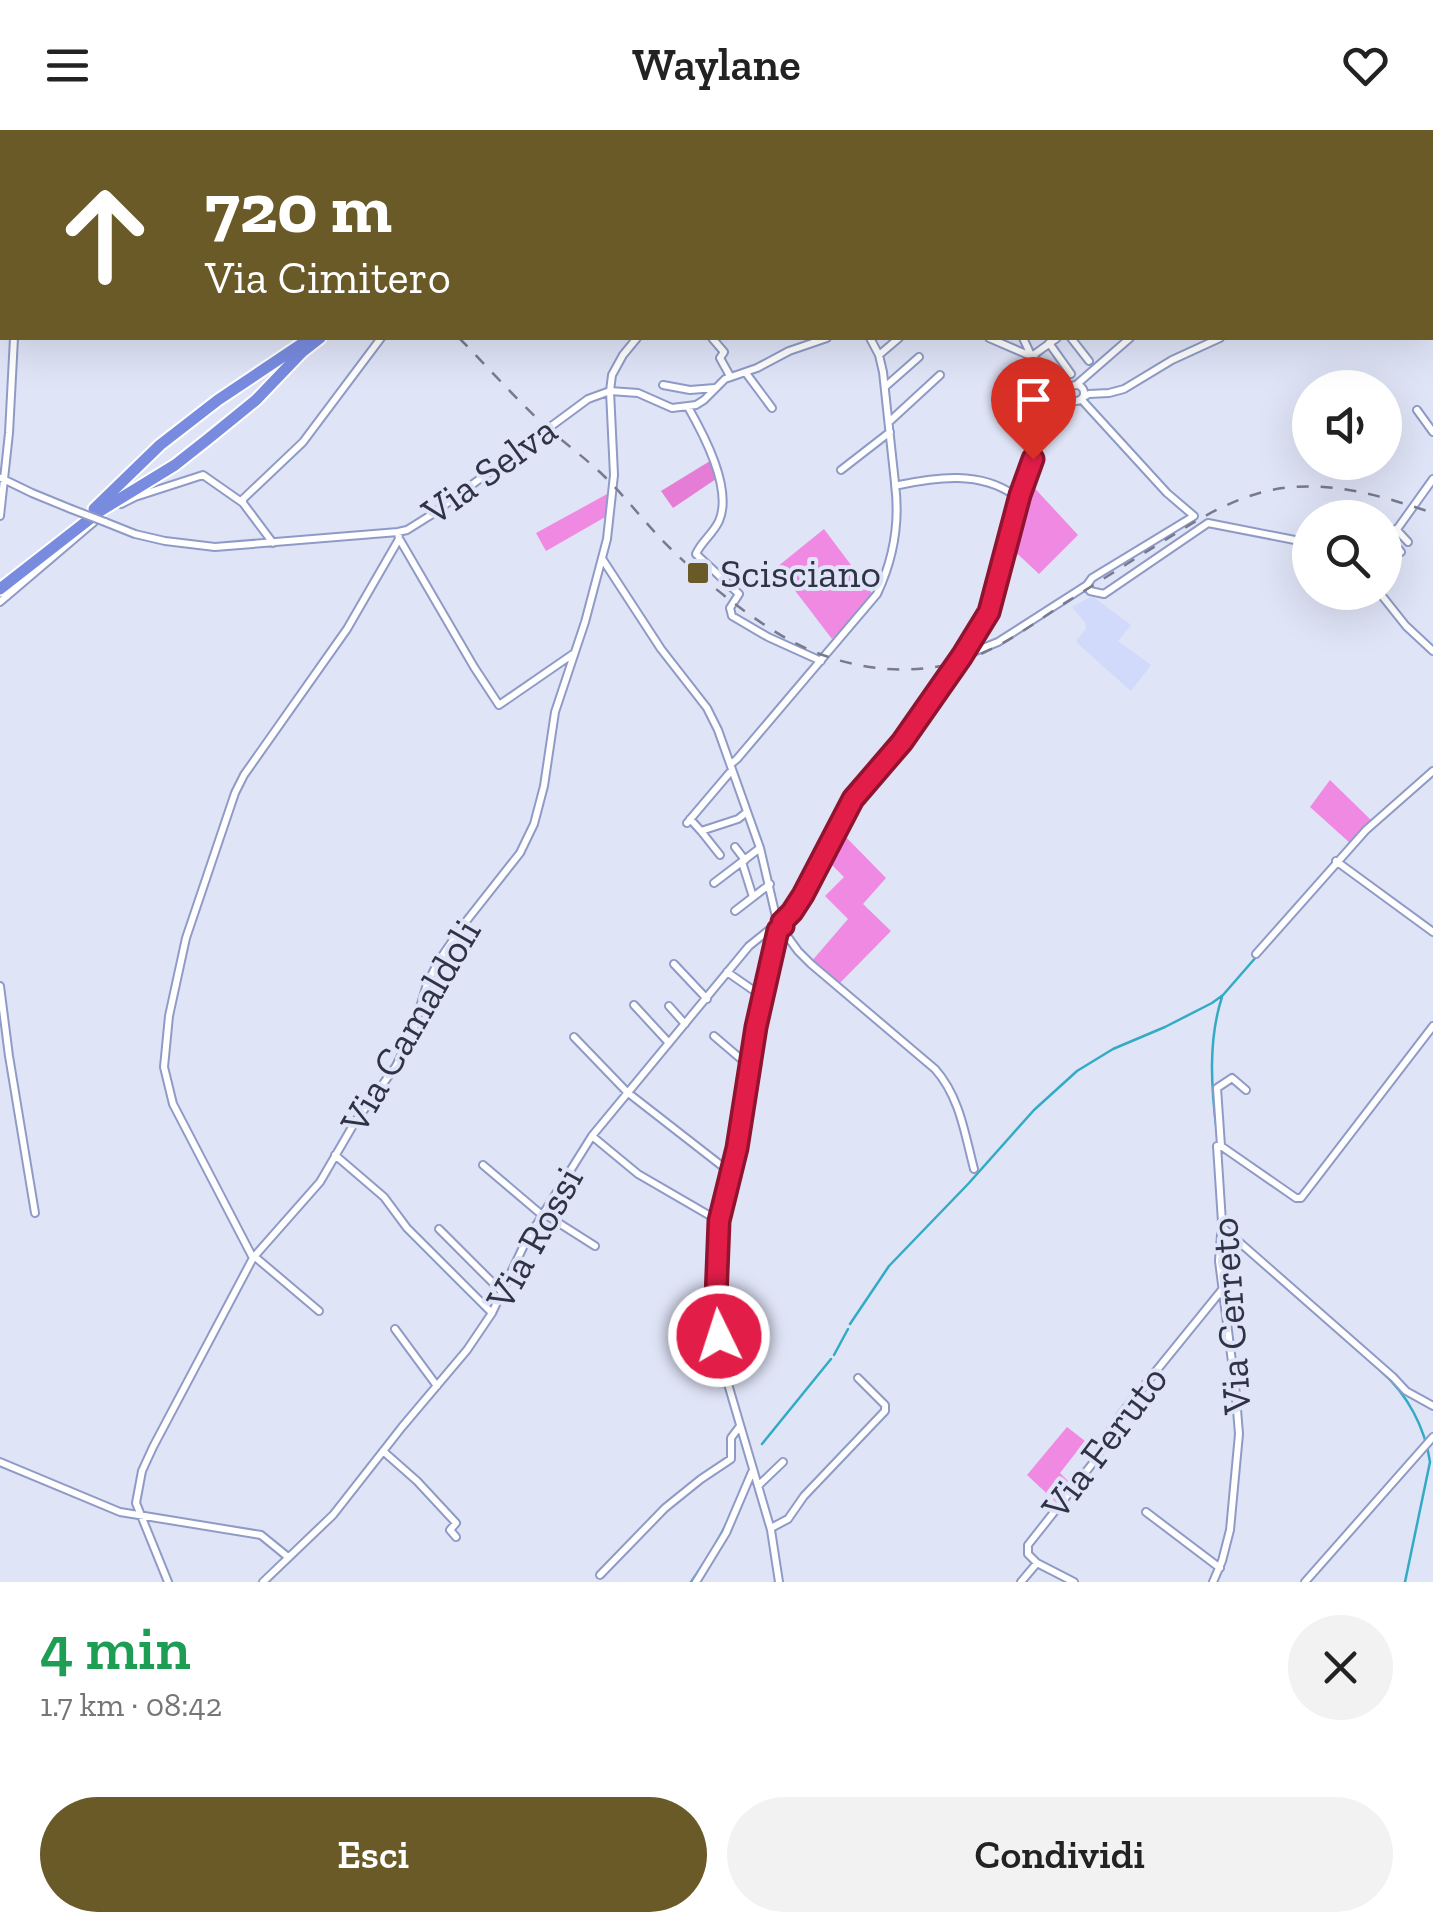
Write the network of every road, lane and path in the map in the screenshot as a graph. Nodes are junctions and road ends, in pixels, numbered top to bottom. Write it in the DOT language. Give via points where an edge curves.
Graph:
graph roads {
  1 [pos="14,340"];
  2 [pos="308,340"];
  3 [pos="317,340"];
  4 [pos="380,340"];
  5 [pos="635,340"];
  6 [pos="716,340"];
  7 [pos="810,340"];
  8 [pos="871,340"];
  9 [pos="897,340"];
  10 [pos="994,340"];
  11 [pos="1024,340"];
  12 [pos="1054,340"];
  13 [pos="1073,340"];
  14 [pos="1128,340"];
  15 [pos="1216,340"];
  16 [pos="1049,343"];
  17 [pos="879,356"];
  18 [pos="919,356"];
  19 [pos="1032,356"];
  20 [pos="1089,361"];
  21 [pos="746,373"];
  22 [pos="1072,374"];
  23 [pos="940,375"];
  24 [pos="730,376"];
  25 [pos="663,385"];
  26 [pos="886,387"];
  27 [pos="714,388"];
  28 [pos="610,391"];
  29 [pos="1077,394"];
  30 [pos="688,407"];
  31 [pos="772,408"];
  32 [pos="1416,410"];
  33 [pos="889,422"];
  34 [pos="890,432"];
  35 [pos="1433,432"];
  36 [pos="841,470"];
  37 [pos="2,479"];
  38 [pos="1433,479"];
  39 [pos="898,483"];
  40 [pos="1015,492"];
  41 [pos="243,503"];
  42 [pos="0,516"];
  43 [pos="1402,521"];
  44 [pos="398,536"];
  45 [pos="1402,536"];
  46 [pos="1292,539"];
  47 [pos="1408,542"];
  48 [pos="272,543"];
  49 [pos="603,560"];
  50 [pos="1087,585"];
  51 [pos="0,586"];
  52 [pos="0,602"];
  53 [pos="1394,610"];
  54 [pos="1433,652"];
  55 [pos="574,654"];
  56 [pos="962,656"];
  57 [pos="821,661"];
  58 [pos="732,766"];
  59 [pos="1433,771"];
  60 [pos="747,812"];
  61 [pos="701,832"];
  62 [pos="735,847"];
  63 [pos="760,848"];
  64 [pos="720,855"];
  65 [pos="744,861"];
  66 [pos="1336,861"];
  67 [pos="714,883"];
  68 [pos="770,884"];
  69 [pos="753,897"];
  70 [pos="735,911"];
  71 [pos="779,926"];
  72 [pos="1433,932"];
  73 [pos="1256,954"];
  74 [pos="674,964"];
  75 [pos="728,972"];
  76 [pos="0,986"];
  77 [pos="764,998"];
  78 [pos="706,999"];
  79 [pos="634,1005"];
  80 [pos="669,1006"];
  81 [pos="685,1024"];
  82 [pos="1433,1026"];
  83 [pos="714,1036"];
  84 [pos="574,1037"];
  85 [pos="669,1043"];
  86 [pos="748,1065"];
  87 [pos="1246,1090"];
  88 [pos="627,1092"];
  89 [pos="592,1136"];
  90 [pos="1221,1146"];
  91 [pos="335,1155"];
  92 [pos="483,1164"];
  93 [pos="974,1169"];
  94 [pos="731,1173"];
  95 [pos="35,1212"];
  96 [pos="543,1214"];
  97 [pos="719,1221"];
  98 [pos="1222,1227"];
  99 [pos="440,1229"];
  100 [pos="595,1246"];
  101 [pos="254,1257"];
  102 [pos="1222,1290"];
  103 [pos="502,1292"];
  104 [pos="318,1310"];
  105 [pos="492,1313"];
  106 [pos="395,1329"];
  107 [pos="681,1359"];
  108 [pos="724,1366"];
  109 [pos="858,1378"];
  110 [pos="437,1386"];
  111 [pos="1433,1406"];
  112 [pos="740,1426"];
  113 [pos="1428,1443"];
  114 [pos="383,1451"];
  115 [pos="0,1462"];
  116 [pos="783,1462"];
  117 [pos="752,1471"];
  118 [pos="758,1486"];
  119 [pos="139,1512"];
  120 [pos="1146,1512"];
  121 [pos="771,1528"];
  122 [pos="456,1538"];
  123 [pos="288,1556"];
  124 [pos="1037,1563"];
  125 [pos="1220,1568"];
  126 [pos="600,1575"];
  127 [pos="168,1582"];
  128 [pos="263,1582"];
  129 [pos="696,1582"];
  130 [pos="779,1582"];
  131 [pos="1021,1582"];
  132 [pos="1074,1582"];
  133 [pos="1213,1582"];
  134 [pos="1305,1582"];
  1 -- 37 [label="street"];
  2 -- 51 [label="highway" via="150,453"];
  3 -- 51 [label="highway" via="251,405 175,465"];
  4 -- 41 [label="street" via="303,442"];
  5 -- 28 [label="street" via="612,375"];
  6 -- 24 [label="street"];
  7 -- 21 [label="street"];
  8 -- 17 [label="street"];
  9 -- 17 [label="street"];
  10 -- 19 [label="street"];
  11 -- 19 [label="street"];
  12 -- 16 [label="street"];
  13 -- 20 [label="street"];
  14 -- 29 [label="street" via="1084,379"];
  15 -- 29 [label="street" via="1124,389"];
  16 -- 19 [label="street"];
  16 -- 22 [label="street"];
  17 -- 26 [label="street"];
  18 -- 26 [label="street"];
  19 -- 29 [label="street"];
  21 -- 24 [label="street"];
  21 -- 31 [label="street"];
  23 -- 33 [label="street"];
  24 -- 27 [label="street"];
  25 -- 27 [label="street"];
  26 -- 33 [label="street"];
  27 -- 30 [label="street"];
  28 -- 30 [label="street"];
  28 -- 44 [label="street, Via Selva" via="588,399"];
  28 -- 49 [label="street, Via Camaldoli" via="614,475"];
  29 -- 40 [label="street" via="1049,422"];
  29 -- 50 [label="street" via="1194,516"];
  30 -- 57 [label="street" via="706,439 723,502 697,556 739,594 732,616"];
  32 -- 35 [label="street"];
  33 -- 34 [label="street"];
  34 -- 36 [label="street"];
  34 -- 39 [label="street"];
  37 -- 42 [label="street"];
  37 -- 48 [label="street, Via Selva, bridge" via="150,538 199,546"];
  38 -- 43 [label="street"];
  39 -- 40 [label="street" via="964,477"];
  39 -- 57 [label="street" via="888,571"];
  40 -- 56 [label="street" via="989,612"];
  41 -- 48 [label="street"];
  41 -- 52 [label="street" via="204,475 134,497 105,513"];
  44 -- 48 [label="street, Via Selva"];
  44 -- 55 [label="street" via="499,704"];
  44 -- 101 [label="street" via="346,629 234,793 192,916 168,1016 164,1067 172,1104"];
  45 -- 47 [label="street"];
  46 -- 50 [label="street" via="1208,523 1104,594"];
  49 -- 55 [label="street, Via Camaldoli"];
  49 -- 58 [label="street" via="708,708"];
  50 -- 56 [label="street" via="998,642"];
  53 -- 54 [label="street"];
  55 -- 91 [label="street, Via Camaldoli" via="526,842 438,962 402,1057"];
  56 -- 71 [label="street" via="853,799 803,895"];
  57 -- 58 [label="street"];
  58 -- 60 [label="street"];
  58 -- 61 [label="street" via="689,821"];
  59 -- 66 [label="street"];
  60 -- 61 [label="street"];
  60 -- 63 [label="street"];
  61 -- 64 [label="street"];
  62 -- 65 [label="street"];
  63 -- 65 [label="street"];
  63 -- 68 [label="street"];
  65 -- 67 [label="street"];
  65 -- 69 [label="street"];
  66 -- 72 [label="street"];
  66 -- 73 [label="street"];
  68 -- 69 [label="street"];
  68 -- 71 [label="street"];
  69 -- 70 [label="street"];
  71 -- 75 [label="street, Via Rossi" via="749,946"];
  71 -- 77 [label="street"];
  71 -- 93 [label="street" via="811,964 946,1082"];
  74 -- 78 [label="street"];
  75 -- 77 [label="street"];
  75 -- 78 [label="street, Via Rossi"];
  76 -- 95 [label="street"];
  77 -- 86 [label="street"];
  78 -- 81 [label="street, Via Rossi"];
  79 -- 85 [label="street"];
  80 -- 81 [label="street"];
  81 -- 85 [label="street, Via Rossi"];
  82 -- 90 [label="street" via="1301,1198"];
  83 -- 86 [label="street"];
  84 -- 88 [label="street"];
  85 -- 88 [label="street, Via Rossi"];
  86 -- 94 [label="street"];
  87 -- 90 [label="street, Via Cerreto" via="1232,1078 1217,1088"];
  88 -- 89 [label="street, Via Rossi"];
  88 -- 94 [label="street"];
  89 -- 96 [label="street, Via Rossi"];
  89 -- 97 [label="street" via="638,1174"];
  90 -- 98 [label="street, Via Cerreto"];
  91 -- 101 [label="street, Via Camaldoli" via="320,1182"];
  91 -- 105 [label="street"];
  92 -- 96 [label="street"];
  94 -- 97 [label="street"];
  96 -- 100 [label="street"];
  96 -- 103 [label="street, Via Rossi"];
  97 -- 108 [label="street" via="716,1298"];
  98 -- 102 [label="street, Via Cerreto"];
  98 -- 111 [label="street" via="1406,1391"];
  99 -- 103 [label="street"];
  101 -- 104 [label="street"];
  101 -- 119 [label="street, Via Camaldoli" via="142,1471"];
  102 -- 124 [label="street, Via Feruto" via="1122,1412 1096,1459 1028,1545"];
  102 -- 125 [label="street, Via Cerreto" via="1239,1434"];
  103 -- 105 [label="street, Via Rossi"];
  105 -- 110 [label="street, Via Rossi"];
  106 -- 110 [label="street"];
  107 -- 108 [label="street" via="710,1378"];
  108 -- 112 [label="street"];
  109 -- 121 [label="street" via="885,1410 788,1519"];
  110 -- 114 [label="street, Via Rossi"];
  112 -- 117 [label="street"];
  112 -- 126 [label="street" via="731,1438 731,1460 665,1508"];
  113 -- 134 [label="street"];
  114 -- 122 [label="street" via="456,1522 450,1530"];
  114 -- 123 [label="street, Via Rossi" via="333,1514"];
  115 -- 119 [label="street" via="120,1512"];
  116 -- 118 [label="street"];
  117 -- 118 [label="street"];
  117 -- 129 [label="street"];
  118 -- 121 [label="street"];
  119 -- 123 [label="street" via="261,1535"];
  119 -- 127 [label="street"];
  120 -- 125 [label="street"];
  121 -- 130 [label="street"];
  123 -- 128 [label="street, Via Rossi"];
  124 -- 131 [label="street"];
  124 -- 132 [label="street, Via Feruto"];
  125 -- 133 [label="street, Via Cerreto"];
}
